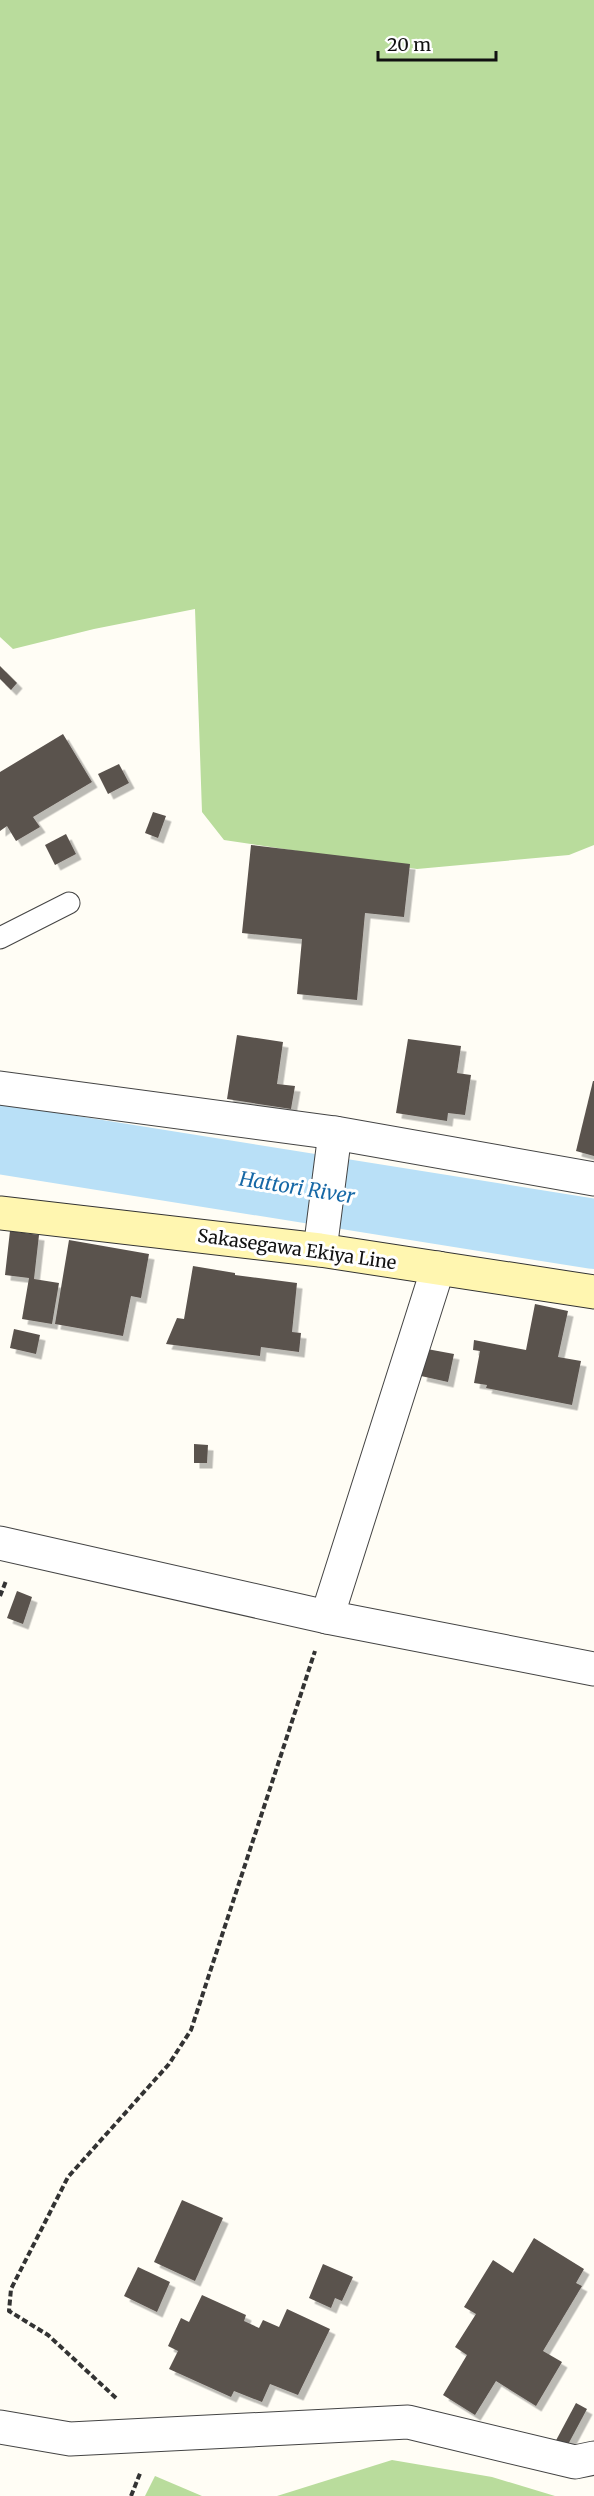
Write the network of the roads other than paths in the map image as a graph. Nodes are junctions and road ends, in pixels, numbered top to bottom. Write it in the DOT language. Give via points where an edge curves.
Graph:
graph roads {
  1 [pos="69,903"];
  2 [pos="0,938"];
  3 [pos="0,1088"];
  4 [pos="335,1133"];
  5 [pos="594,1179"];
  6 [pos="0,1213"];
  7 [pos="322,1237"];
  8 [pos="438,1268"];
  9 [pos="594,1292"];
  10 [pos="0,1543"];
  11 [pos="327,1617"];
  12 [pos="594,1669"];
  13 [pos="0,2427"];
  14 [pos="594,2434"];
  15 [pos="585,2460"];
  1 -- 2 [label="lane"];
  3 -- 4 [label="street"];
  4 -- 5 [label="street"];
  4 -- 7 [label="street"];
  6 -- 7 [label="main road, Sakasegawa Ekiya Line"];
  7 -- 8 [label="main road, Sakasegawa Ekiya Line"];
  8 -- 9 [label="main road, Sakasegawa Ekiya Line"];
  8 -- 11 [label="street"];
  10 -- 11 [label="street"];
  11 -- 12 [label="street"];
  13 -- 15 [label="street" via="70,2439 408,2422"];
  14 -- 15 [label="street"];
}
